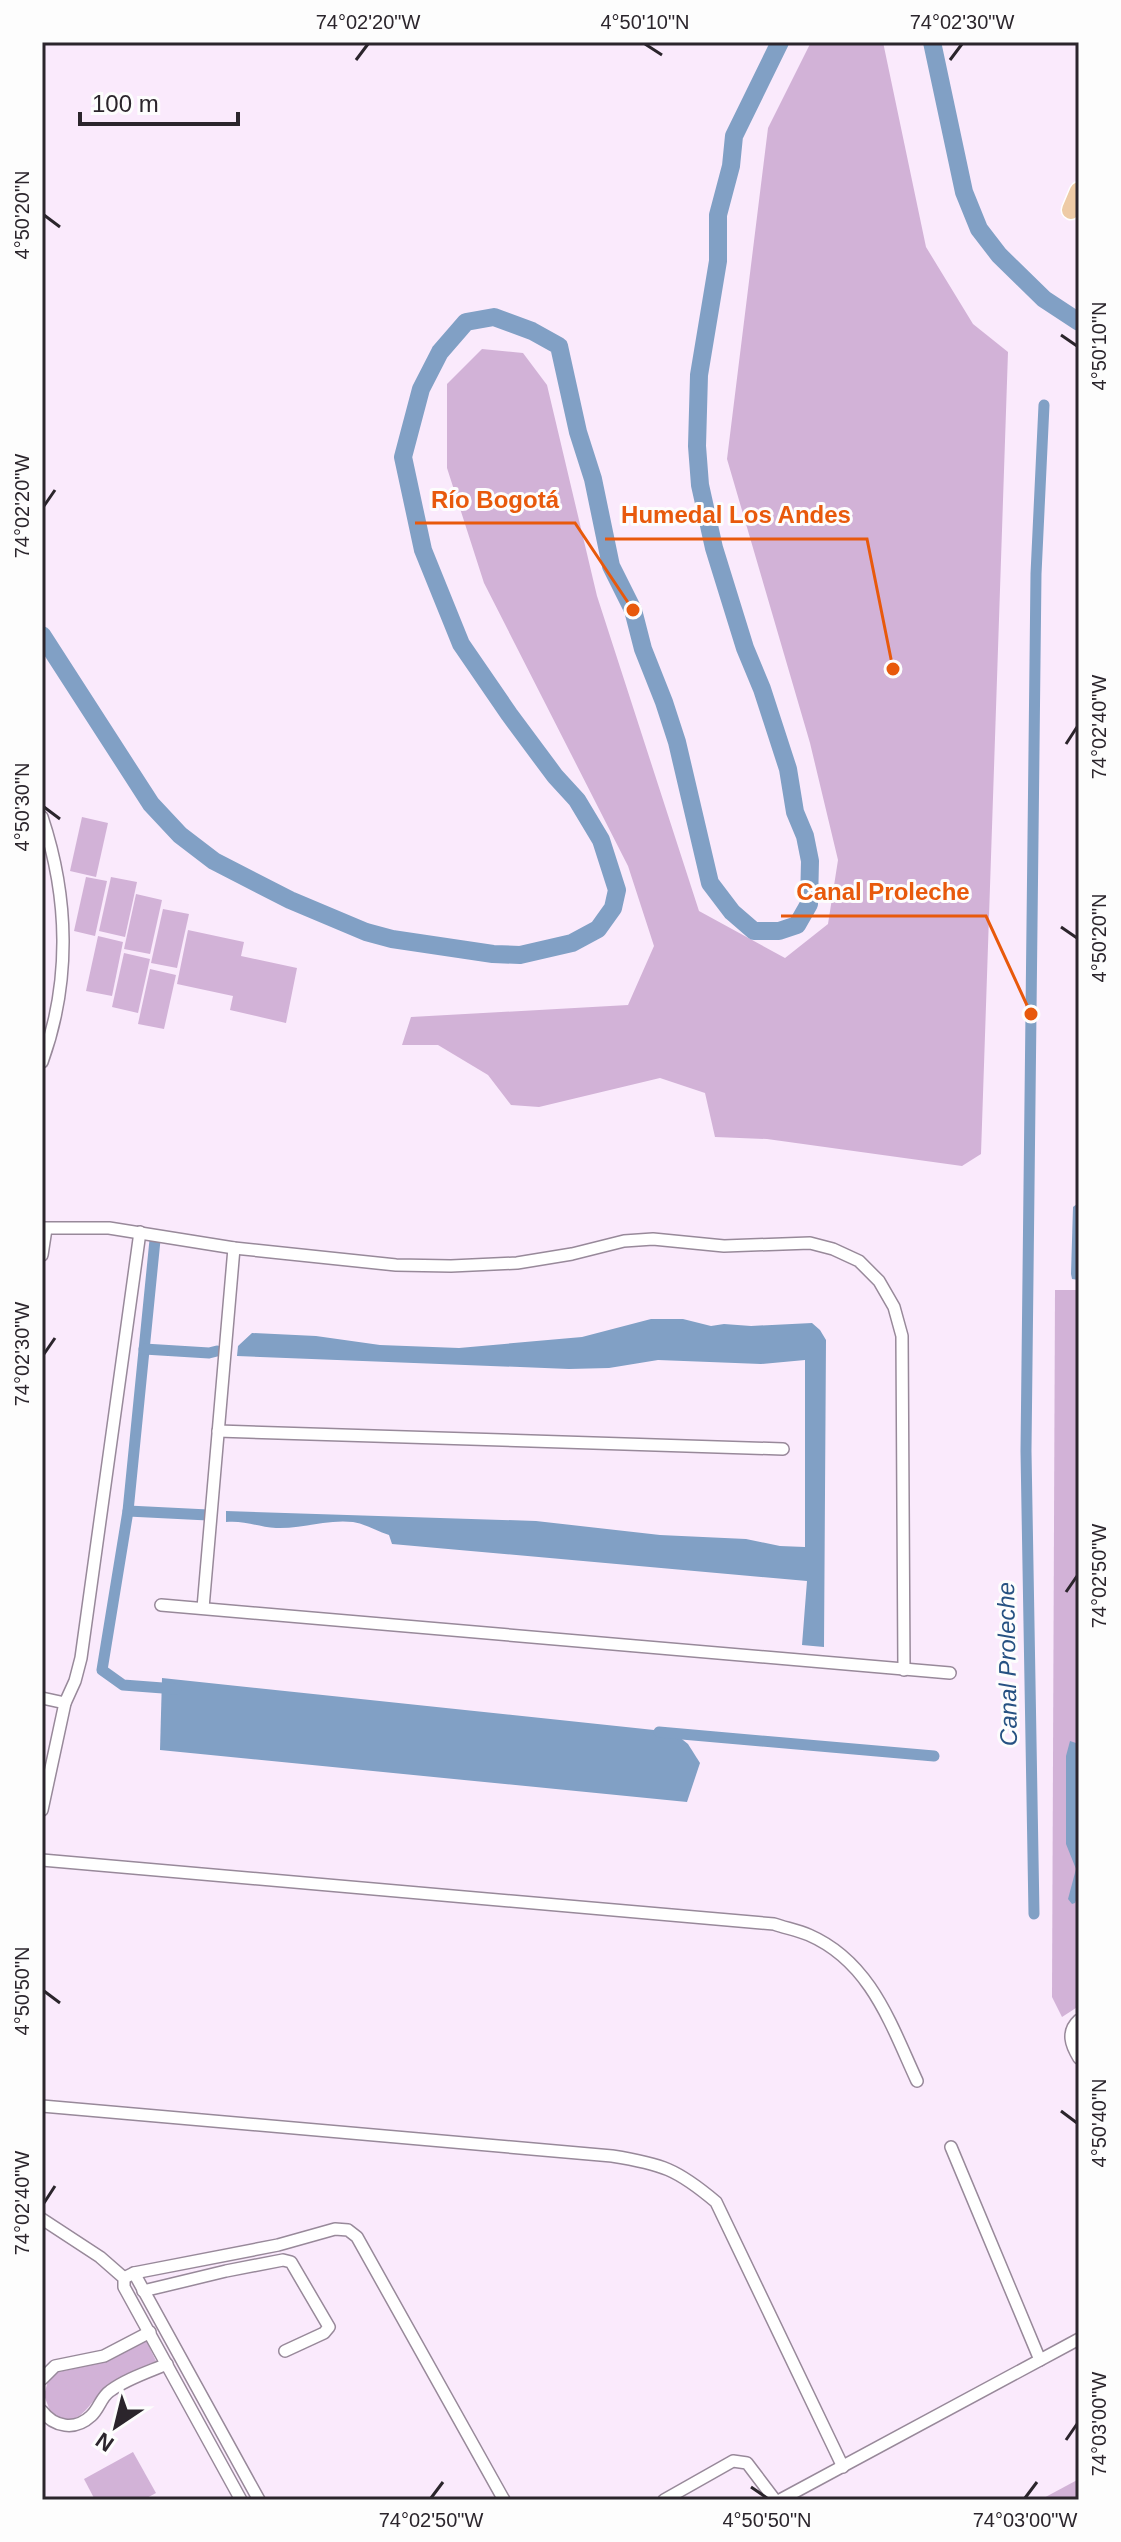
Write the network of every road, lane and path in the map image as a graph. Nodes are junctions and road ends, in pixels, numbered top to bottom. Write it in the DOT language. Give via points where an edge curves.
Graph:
graph roads {
  1 [pos="1079,191"];
  2 [pos="1071,210"];
  3 [pos="42,817"];
  4 [pos="42,1062"];
  5 [pos="44,1228"];
  6 [pos="140,1232"];
  7 [pos="234,1248"];
  8 [pos="42,1255"];
  9 [pos="218,1431"];
  10 [pos="783,1449"];
  11 [pos="161,1605"];
  12 [pos="203,1608"];
  13 [pos="904,1670"];
  14 [pos="950,1673"];
  15 [pos="42,1698"];
  16 [pos="65,1703"];
  17 [pos="42,1810"];
  18 [pos="42,1860"];
  19 [pos="1079,2020"];
  20 [pos="1079,2058"];
  21 [pos="917,2081"];
  22 [pos="42,2106"];
  23 [pos="951,2147"];
  24 [pos="42,2219"];
  25 [pos="129,2276"];
  26 [pos="143,2291"];
  27 [pos="150,2332"];
  28 [pos="1079,2339"];
  29 [pos="285,2351"];
  30 [pos="1040,2360"];
  31 [pos="167,2364"];
  32 [pos="42,2379"];
  33 [pos="42,2411"];
  34 [pos="843,2467"];
  35 [pos="241,2500"];
  36 [pos="259,2500"];
  37 [pos="504,2500"];
  38 [pos="664,2500"];
  39 [pos="777,2500"];
  1 -- 2 [label="main road"];
  3 -- 4 [label="street" via="54,852 65,955 57,1013"];
  5 -- 6 [label="street"];
  5 -- 8 [label="street"];
  6 -- 7 [label="street"];
  6 -- 16 [label="street" via="81,1658"];
  7 -- 9 [label="street"];
  7 -- 13 [label="street" via="451,1266 517,1263 653,1239 724,1246 810,1243 859,1261 887,1294 902,1336"];
  9 -- 10 [label="street"];
  9 -- 12 [label="street"];
  11 -- 12 [label="street"];
  12 -- 13 [label="street"];
  13 -- 14 [label="street"];
  15 -- 16 [label="street"];
  16 -- 17 [label="street"];
  18 -- 21 [label="street" via="774,1924 810,1936 862,1974 880,2000"];
  19 -- 20 [label="street" via="1070,2036"];
  22 -- 34 [label="street" via="655,2163 716,2202"];
  23 -- 30 [label="street"];
  24 -- 25 [label="street"];
  25 -- 26 [label="street"];
  25 -- 27 [label="street" via="124,2287"];
  25 -- 37 [label="street" via="348,2230 357,2237"];
  26 -- 29 [label="street" via="291,2262 329,2327"];
  26 -- 36 [label="street"];
  27 -- 31 [label="street"];
  27 -- 32 [label="street" via="104,2356 55,2366"];
  28 -- 30 [label="street"];
  30 -- 34 [label="street"];
  31 -- 33 [label="street" via="106,2394 82,2423 57,2425"];
  31 -- 35 [label="street"];
  34 -- 39 [label="street"];
  38 -- 39 [label="street" via="742,2460"];
}
